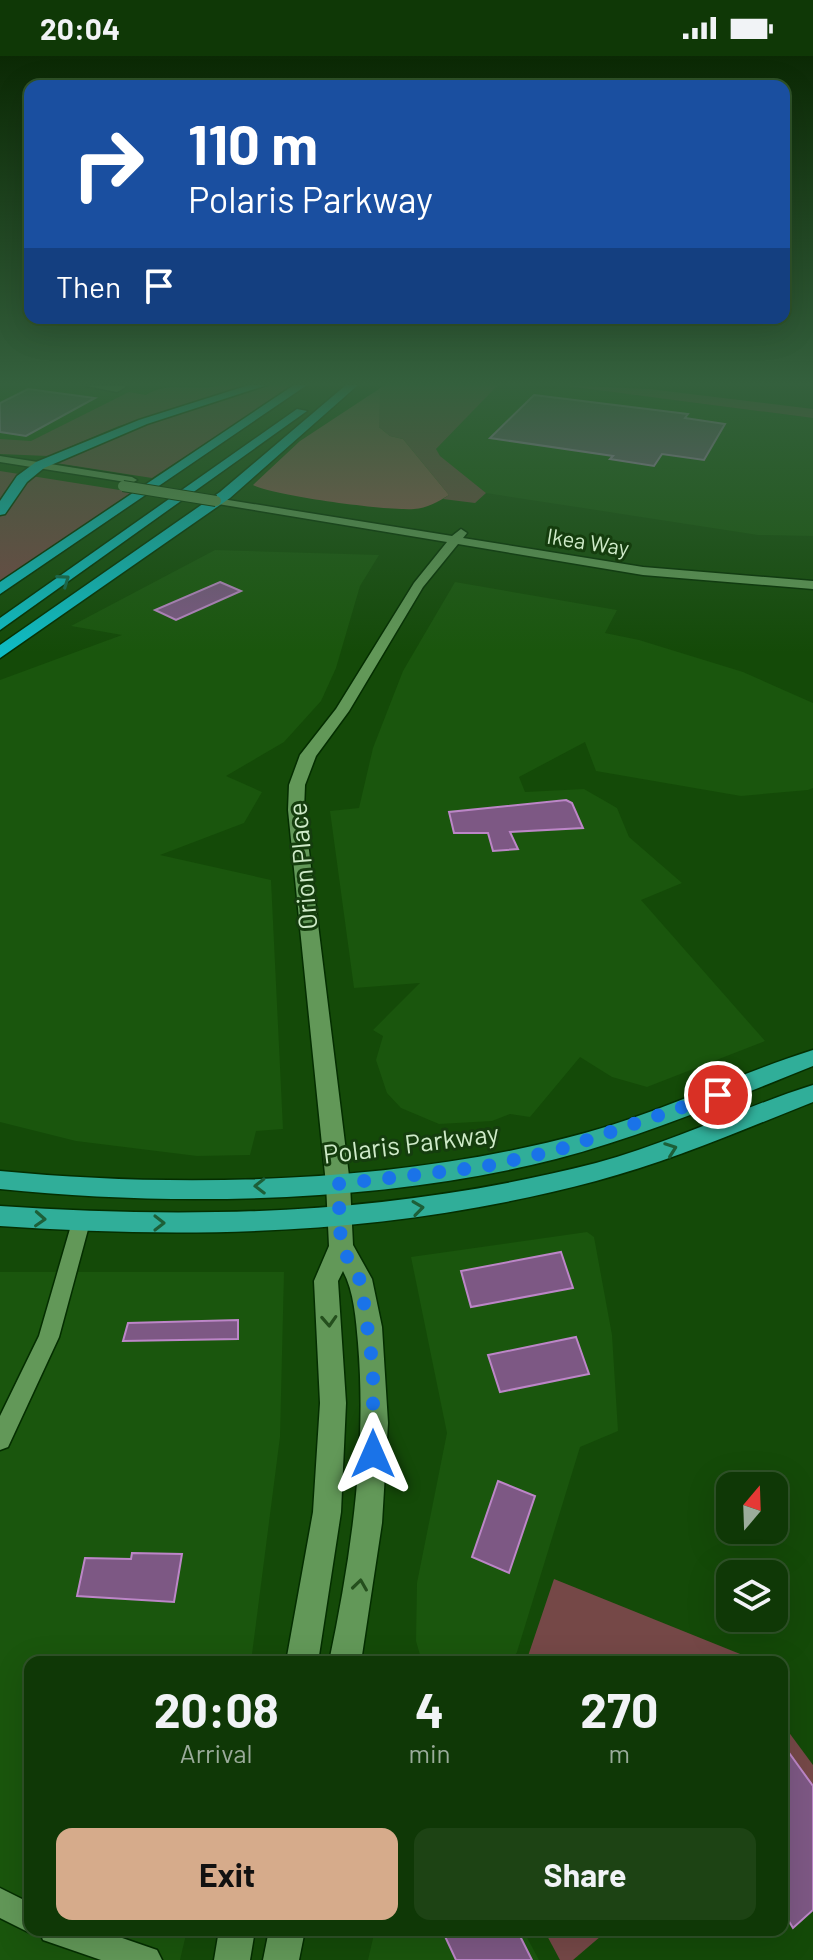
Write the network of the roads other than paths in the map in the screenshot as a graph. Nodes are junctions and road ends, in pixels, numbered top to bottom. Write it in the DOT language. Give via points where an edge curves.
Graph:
graph roads {
  1 [pos="30,474"];
  2 [pos="71,474"];
  3 [pos="170,474"];
  4 [pos="212,474"];
  5 [pos="248,474"];
  6 [pos="220,498"];
  7 [pos="0,511"];
  8 [pos="457,537"];
  9 [pos="813,576"];
  10 [pos="813,585"];
  11 [pos="0,589"];
  12 [pos="0,625"];
  13 [pos="0,653"];
  14 [pos="813,1058"];
  15 [pos="813,1093"];
  16 [pos="0,1180"];
  17 [pos="338,1184"];
  18 [pos="0,1216"];
  19 [pos="340,1216"];
  20 [pos="81,1222"];
  21 [pos="341,1246"];
  22 [pos="0,1439"];
  23 [pos="303,1656"];
  24 [pos="346,1656"];
  25 [pos="0,1902"];
  26 [pos="24,1916"];
  27 [pos="72,1936"];
  28 [pos="236,1936"];
  29 [pos="286,1936"];
  30 [pos="147,1960"];
  31 [pos="232,1960"];
  32 [pos="281,1960"];
  1 -- 7 [label="highway"];
  2 -- 6 [label="main road, Ikea Way, bridge"];
  3 -- 11 [label="highway"];
  12 -- 4 [label="highway, one-way"];
  5 -- 6 [label="highway"];
  6 -- 8 [label="main road, Ikea Way"];
  6 -- 13 [label="highway"];
  8 -- 9 [label="main road, Ikea Way" via="641,563"];
  8 -- 10 [label="main road, Ikea Way" via="657,573"];
  8 -- 17 [label="main road, Orion Place" via="418,586 314,747 297,785 307,929"];
  14 -- 17 [label="main road, Polaris Parkway" via="558,1150 482,1167"];
  19 -- 15 [label="main road, one-way" via="435,1206 596,1172"];
  17 -- 16 [label="main road, Polaris Parkway, one-way" via="127,1189"];
  17 -- 19 [label="main road, Orion Place"];
  18 -- 20 [label="main road, one-way"];
  20 -- 19 [label="main road, one-way" via="223,1223"];
  19 -- 21 [label="main road, Orion Place"];
  20 -- 22 [label="street" via="49,1337"];
  21 -- 23 [label="main road, Orion Place, one-way" via="326,1281 333,1403 328,1498"];
  24 -- 21 [label="main road, Orion Place, one-way" via="369,1507 373,1368 361,1282"];
  25 -- 26 [label="street"];
  27 -- 30 [label="street"];
  28 -- 31 [label="main road"];
  29 -- 32 [label="main road"];
}
